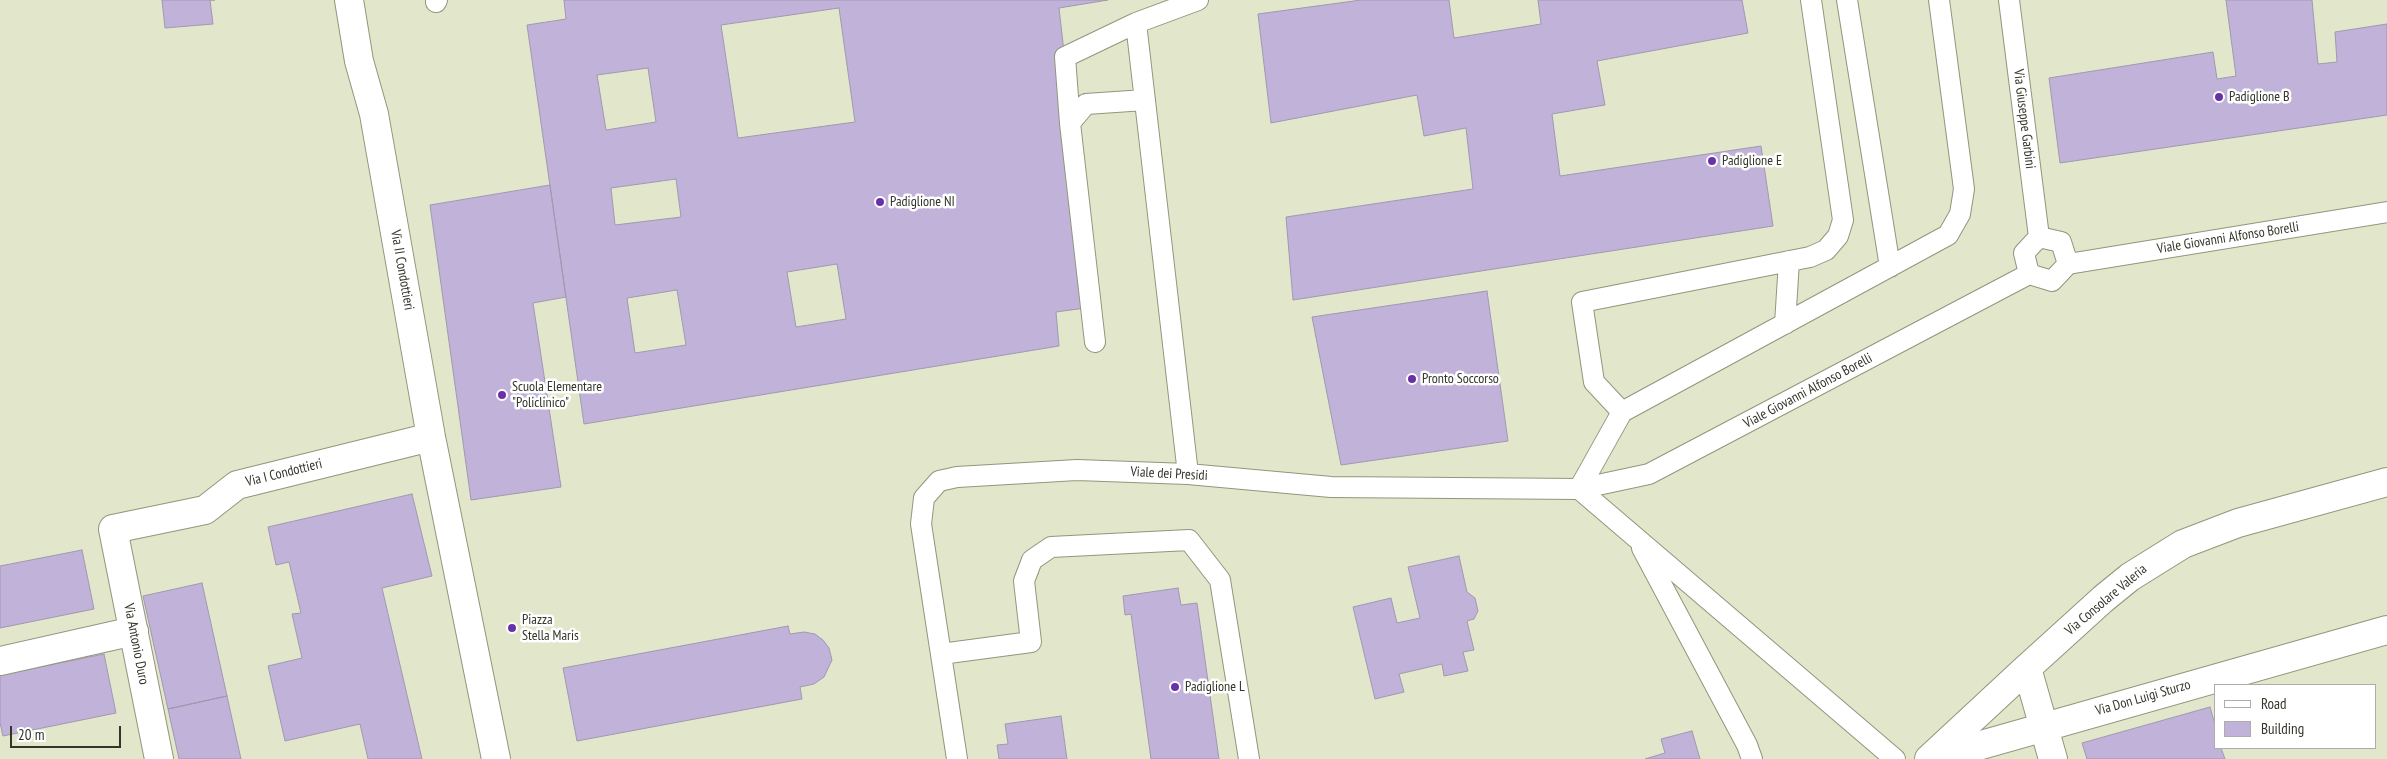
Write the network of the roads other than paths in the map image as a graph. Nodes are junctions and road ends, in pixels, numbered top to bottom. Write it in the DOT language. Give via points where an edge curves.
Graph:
graph roads {
  1 [pos="349,0"];
  2 [pos="1198,0"];
  3 [pos="1811,0"];
  4 [pos="1848,0"];
  5 [pos="1939,0"];
  6 [pos="2009,0"];
  7 [pos="1136,23"];
  8 [pos="1145,100"];
  9 [pos="1070,123"];
  10 [pos="2387,212"];
  11 [pos="2039,237"];
  12 [pos="1789,261"];
  13 [pos="2068,264"];
  14 [pos="1890,267"];
  15 [pos="2029,274"];
  16 [pos="1785,324"];
  17 [pos="1095,342"];
  18 [pos="1622,412"];
  19 [pos="431,437"];
  20 [pos="1188,474"];
  21 [pos="2387,482"];
  22 [pos="1579,489"];
  23 [pos="113,529"];
  24 [pos="1636,538"];
  25 [pos="2387,630"];
  26 [pos="134,631"];
  27 [pos="941,654"];
  28 [pos="0,661"];
  29 [pos="2027,668"];
  30 [pos="2043,726"];
  31 [pos="159,759"];
  32 [pos="496,759"];
  33 [pos="957,759"];
  34 [pos="1249,759"];
  35 [pos="1752,759"];
  36 [pos="1894,759"];
  37 [pos="1930,759"];
  38 [pos="2053,759"];
  1 -- 19 [label="street, Via II Condottieri" via="359,61 374,114"];
  2 -- 7 [label="lane"];
  3 -- 12 [label="lane" via="1843,220 1838,236 1826,250"];
  4 -- 14 [label="lane"];
  5 -- 14 [label="lane" via="1964,189 1960,214 1948,235"];
  6 -- 11 [label="lane, Via Giuseppe Garbini"];
  7 -- 8 [label="lane"];
  7 -- 9 [label="lane" via="1065,57"];
  8 -- 9 [label="lane" via="1086,104"];
  8 -- 20 [label="lane"];
  9 -- 17 [label="lane"];
  10 -- 13 [label="lane, Viale Giovanni Alfonso Borelli"];
  11 -- 13 [label="lane" via="2061,242"];
  11 -- 15 [label="lane" via="2024,253"];
  12 -- 16 [label="lane"];
  12 -- 18 [label="lane" via="1582,302 1594,382"];
  13 -- 15 [label="lane" via="2052,281"];
  14 -- 16 [label="lane"];
  15 -- 22 [label="lane, Viale Giovanni Alfonso Borelli" via="1649,474"];
  16 -- 18 [label="lane"];
  18 -- 22 [label="lane"];
  19 -- 23 [label="street, Via I Condottieri" via="237,485 204,510"];
  19 -- 32 [label="street, Via II Condottieri"];
  20 -- 22 [label="lane, Viale dei Presidi" via="1330,487"];
  20 -- 27 [label="lane, Viale dei Presidi" via="1077,470 957,477 939,482 924,498 921,524"];
  21 -- 29 [label="street, Via Consolare Valeria" via="2238,523 2183,544 2116,588"];
  22 -- 24 [label="lane"];
  23 -- 26 [label="street, Via Antonio Duro"];
  24 -- 35 [label="lane" via="1748,745"];
  24 -- 36 [label="lane"];
  25 -- 30 [label="street, Via Don Luigi Sturzo"];
  26 -- 28 [label="street"];
  26 -- 31 [label="street, Via Antonio Duro"];
  27 -- 33 [label="lane, Viale dei Presidi"];
  27 -- 34 [label="lane" via="1031,642 1024,581 1032,560 1051,546 1189,540 1220,580"];
  29 -- 30 [label="street"];
  29 -- 37 [label="street, Via Consolare Valeria"];
  30 -- 37 [label="street"];
  30 -- 38 [label="street"];
}
